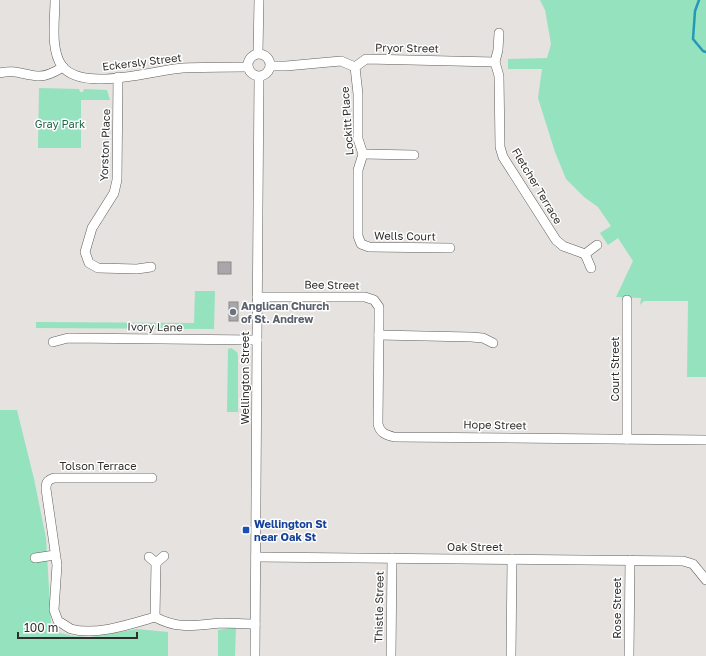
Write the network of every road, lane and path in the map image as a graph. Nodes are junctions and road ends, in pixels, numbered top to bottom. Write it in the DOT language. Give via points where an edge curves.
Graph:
graph roads {
  1 [pos="55,0"];
  2 [pos="259,0"];
  3 [pos="499,34"];
  4 [pos="258,53"];
  5 [pos="495,62"];
  6 [pos="271,66"];
  7 [pos="63,67"];
  8 [pos="248,67"];
  9 [pos="355,67"];
  10 [pos="0,73"];
  11 [pos="260,76"];
  12 [pos="118,77"];
  13 [pos="363,154"];
  14 [pos="414,155"];
  15 [pos="361,244"];
  16 [pos="597,245"];
  17 [pos="450,248"];
  18 [pos="585,254"];
  19 [pos="150,267"];
  20 [pos="591,268"];
  21 [pos="258,297"];
  22 [pos="627,300"];
  23 [pos="379,335"];
  24 [pos="257,340"];
  25 [pos="53,342"];
  26 [pos="493,343"];
  27 [pos="627,439"];
  28 [pos="706,440"];
  29 [pos="152,478"];
  30 [pos="55,555"];
  31 [pos="164,556"];
  32 [pos="256,557"];
  33 [pos="35,558"];
  34 [pos="392,558"];
  35 [pos="512,559"];
  36 [pos="630,560"];
  37 [pos="706,564"];
  38 [pos="696,568"];
  39 [pos="706,580"];
  40 [pos="155,617"];
  41 [pos="256,624"];
  42 [pos="255,656"];
  43 [pos="391,656"];
  44 [pos="511,656"];
  45 [pos="629,656"];
  1 -- 7 [label="street" via="55,48"];
  2 -- 4 [label="street"];
  3 -- 5 [label="street"];
  4 -- 6 [label="street" via="267,57"];
  4 -- 8 [label="street" via="250,58"];
  5 -- 9 [label="street, Pryor Street" via="366,59"];
  5 -- 18 [label="street, Fletcher Terrace" via="499,76 500,147 503,157 556,240 563,246"];
  6 -- 9 [label="street" via="341,60"];
  6 -- 11 [label="street" via="267,73"];
  7 -- 10 [label="street" via="52,74 38,76 14,71"];
  7 -- 12 [label="street, Eckersly Street" via="86,79"];
  8 -- 11 [label="street" via="252,74"];
  8 -- 12 [label="street, Eckersly Street" via="182,68"];
  9 -- 13 [label="street, Lockitt Place" via="358,139"];
  11 -- 21 [label="street, Wellington Street"];
  12 -- 19 [label="street, Yorston Place" via="117,180 114,193 92,228 84,252 89,263 98,268"];
  13 -- 14 [label="street"];
  13 -- 15 [label="street, Lockitt Place" via="358,170 358,236"];
  15 -- 17 [label="street, Wells Court" via="369,247"];
  16 -- 18 [label="street"];
  18 -- 20 [label="street"];
  21 -- 23 [label="street, Bee Street" via="371,298 378,307"];
  21 -- 24 [label="street, Wellington Street"];
  22 -- 27 [label="street, Court Street"];
  23 -- 26 [label="street" via="471,337 483,338"];
  23 -- 27 [label="street, Hope Street" via="378,424 381,431 387,435"];
  24 -- 25 [label="street, Ivory Lane" via="68,338"];
  24 -- 32 [label="street, Wellington Street"];
  27 -- 28 [label="street, Hope Street"];
  29 -- 30 [label="street, Tolson Terrace" via="49,480 46,489"];
  30 -- 33 [label="street"];
  30 -- 40 [label="street, Tolson Terrace" via="57,565 54,610 58,621 71,629 94,632"];
  31 -- 40 [label="street" via="152,560"];
  32 -- 34 [label="street, Oak Street"];
  32 -- 41 [label="street, Wellington Street"];
  34 -- 35 [label="street, Oak Street"];
  34 -- 43 [label="street, Thistle Street"];
  35 -- 36 [label="street, Oak Street"];
  35 -- 44 [label="street"];
  36 -- 38 [label="street, Oak Street" via="683,561"];
  36 -- 45 [label="street, Rose Street"];
  37 -- 38 [label="street"];
  38 -- 39 [label="street"];
  40 -- 41 [label="street" via="167,623 195,626 222,623"];
  41 -- 42 [label="street, Wellington Street"];
}
